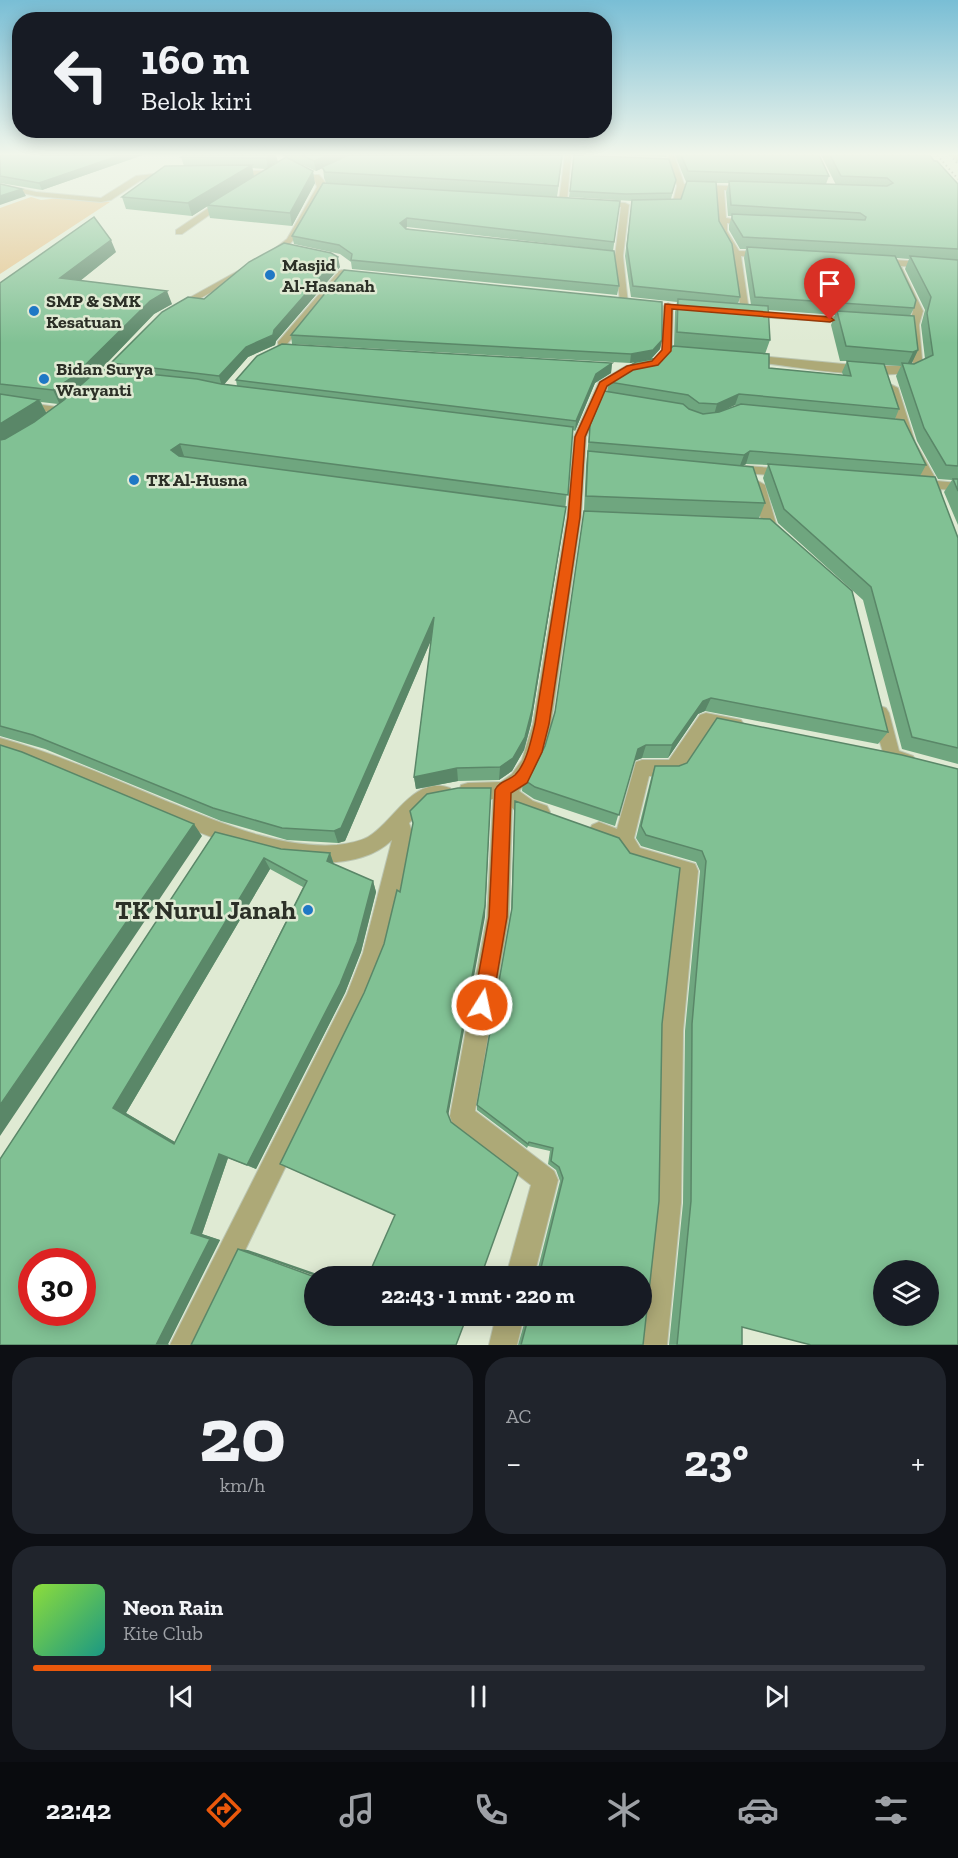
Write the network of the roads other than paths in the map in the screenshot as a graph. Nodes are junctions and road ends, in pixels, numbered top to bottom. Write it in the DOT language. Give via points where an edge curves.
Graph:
graph roads {
  1 [pos="200,218"];
  2 [pos="299,218"];
  3 [pos="623,218"];
  4 [pos="722,220"];
  5 [pos="767,223"];
  6 [pos="179,232"];
  7 [pos="284,247"];
  8 [pos="295,250"];
  9 [pos="736,253"];
  10 [pos="607,255"];
  11 [pos="771,255"];
  12 [pos="619,256"];
  13 [pos="342,261"];
  14 [pos="958,267"];
  15 [pos="342,273"];
  16 [pos="366,275"];
  17 [pos="613,300"];
  18 [pos="668,306"];
  19 [pos="169,313"];
  20 [pos="869,322"];
  21 [pos="903,324"];
  22 [pos="914,325"];
  23 [pos="314,351"];
  24 [pos="736,357"];
  25 [pos="607,367"];
  26 [pos="630,368"];
  27 [pos="886,370"];
  28 [pos="0,402"];
  29 [pos="48,422"];
  30 [pos="721,472"];
  31 [pos="745,474"];
  32 [pos="804,474"];
  33 [pos="897,481"];
  34 [pos="932,483"];
  35 [pos="958,487"];
  36 [pos="941,501"];
  37 [pos="795,548"];
  38 [pos="878,702"];
  39 [pos="753,729"];
  40 [pos="0,745"];
  41 [pos="868,753"];
  42 [pos="892,757"];
  43 [pos="925,765"];
  44 [pos="503,790"];
  45 [pos="559,818"];
  46 [pos="399,820"];
  47 [pos="581,825"];
  48 [pos="218,831"];
  49 [pos="624,840"];
  50 [pos="205,850"];
  51 [pos="523,1266"];
  52 [pos="508,1326"];
  53 [pos="184,1345"];
  54 [pos="503,1345"];
  55 [pos="653,1345"];
  1 -- 6 [label="street"];
  2 -- 7 [label="street"];
  3 -- 12 [label="street"];
  4 -- 5 [label="street"];
  4 -- 9 [label="street" via="724,234"];
  7 -- 8 [label="street"];
  7 -- 19 [label="street"];
  9 -- 11 [label="street"];
  9 -- 20 [label="street" via="739,314"];
  10 -- 12 [label="street"];
  12 -- 17 [label="street" via="630,302"];
  13 -- 15 [label="street" via="348,265"];
  14 -- 22 [label="street" via="890,263 918,311"];
  15 -- 16 [label="street"];
  15 -- 23 [label="street" via="279,349"];
  18 -- 26 [label="street" via="672,351 655,363"];
  21 -- 22 [label="street"];
  22 -- 27 [label="street" via="919,368 908,372"];
  24 -- 27 [label="street"];
  25 -- 26 [label="street"];
  26 -- 44 [label="street" via="603,384 602,398 574,436 585,460 542,724 535,752 521,779"];
  27 -- 34 [label="street" via="898,427"];
  28 -- 29 [label="street" via="68,408"];
  30 -- 31 [label="street"];
  31 -- 32 [label="street" via="746,470"];
  31 -- 37 [label="street" via="756,478 764,525"];
  33 -- 34 [label="street"];
  34 -- 35 [label="street"];
  34 -- 36 [label="street"];
  38 -- 42 [label="street"];
  39 -- 49 [label="street" via="706,720 674,768 642,768"];
  40 -- 48 [label="street" via="38,756"];
  41 -- 42 [label="street"];
  42 -- 43 [label="street"];
  44 -- 45 [label="street" via="527,808"];
  44 -- 46 [label="street" via="458,791 422,798"];
  44 -- 51 [label="street" via="498,917 462,1116 545,1180"];
  46 -- 48 [label="street" via="374,844 338,854 287,851"];
  46 -- 53 [label="street" via="403,835 398,856 374,952 355,1001"];
  47 -- 49 [label="street"];
  48 -- 50 [label="street"];
  49 -- 55 [label="street" via="634,855 688,871 671,1030 668,1203"];
  52 -- 54 [label="street"];
}
